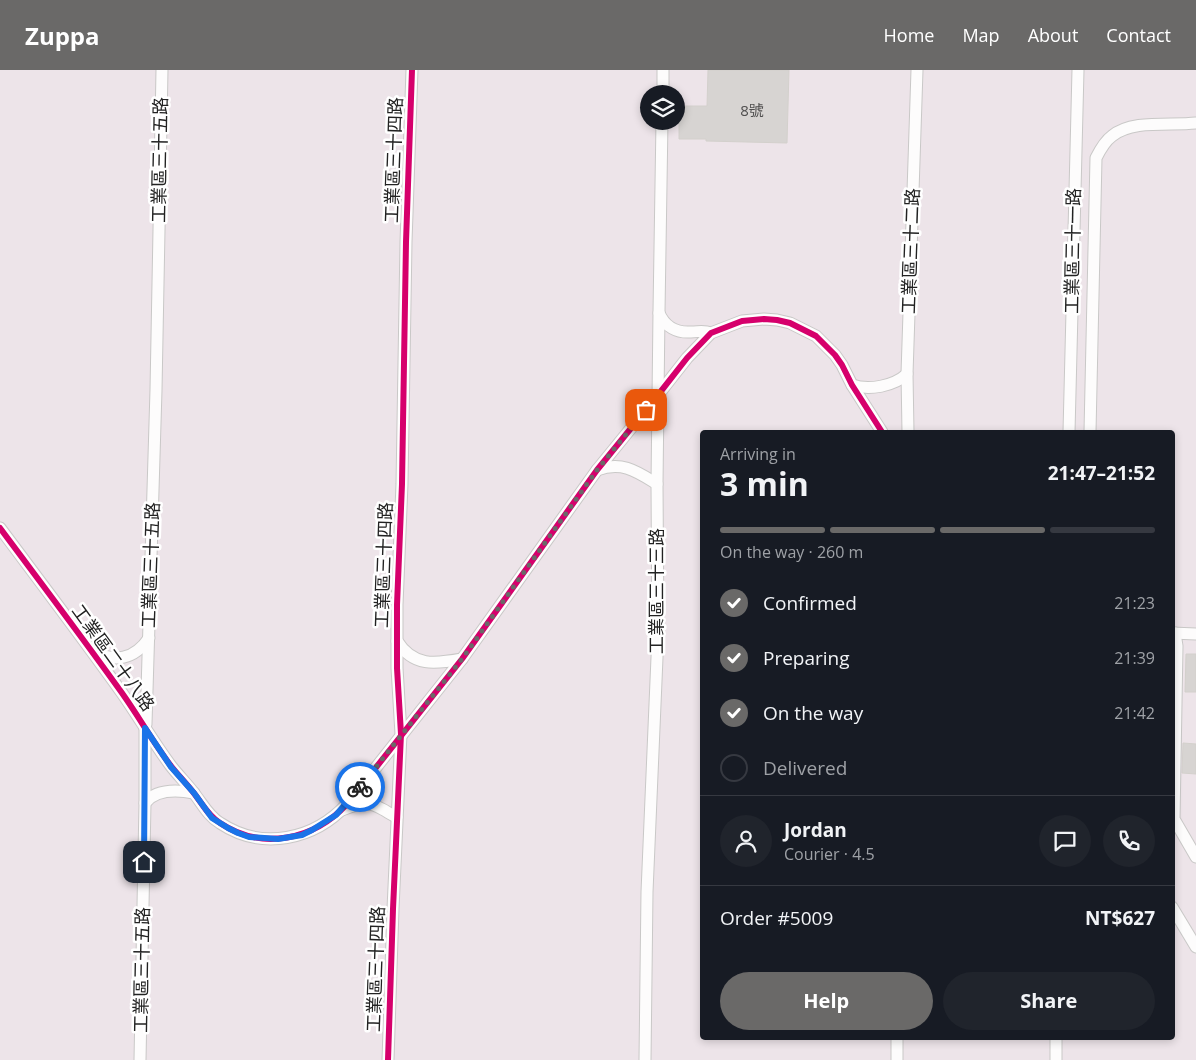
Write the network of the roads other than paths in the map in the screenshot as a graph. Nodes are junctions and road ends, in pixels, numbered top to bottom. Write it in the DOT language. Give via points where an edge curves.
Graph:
graph roads {
  1 [pos="162,70"];
  2 [pos="412,70"];
  3 [pos="663,70"];
  4 [pos="917,70"];
  5 [pos="1078,70"];
  6 [pos="662,85"];
  7 [pos="1196,123"];
  8 [pos="662,130"];
  9 [pos="658,312"];
  10 [pos="711,333"];
  11 [pos="907,374"];
  12 [pos="852,385"];
  13 [pos="658,395"];
  14 [pos="881,430"];
  15 [pos="908,430"];
  16 [pos="1069,430"];
  17 [pos="1090,430"];
  18 [pos="597,470"];
  19 [pos="657,484"];
  20 [pos="0,528"];
  21 [pos="1175,633"];
  22 [pos="1196,634"];
  23 [pos="1175,636"];
  24 [pos="149,638"];
  25 [pos="397,641"];
  26 [pos="87,646"];
  27 [pos="462,659"];
  28 [pos="145,728"];
  29 [pos="401,734"];
  30 [pos="1175,776"];
  31 [pos="194,793"];
  32 [pos="145,803"];
  33 [pos="341,810"];
  34 [pos="397,817"];
  35 [pos="1175,820"];
  36 [pos="1193,845"];
  37 [pos="1196,857"];
  38 [pos="1175,912"];
  39 [pos="1196,947"];
  40 [pos="897,1040"];
  41 [pos="1056,1040"];
  42 [pos="140,1060"];
  43 [pos="388,1060"];
  44 [pos="644,1060"];
  45 [pos="897,1060"];
  46 [pos="1056,1060"];
  1 -- 24 [label="street, 工業區三十五路"];
  2 -- 25 [label="street, 工業區三十四路"];
  3 -- 6 [label="street"];
  4 -- 11 [label="street, 工業區三十二路"];
  5 -- 16 [label="street, 工業區三十一路"];
  7 -- 17 [label="street" via="1139,125 1123,129 1112,136 1096,158"];
  8 -- 9 [label="street, 工業區三十三路"];
  9 -- 10 [label="street" via="662,321 676,330"];
  9 -- 13 [label="street, 工業區三十三路"];
  10 -- 12 [label="street, 工業區二十八路" via="753,320 790,323 816,336 825,345 842,365"];
  10 -- 13 [label="street, 工業區二十八路"];
  11 -- 12 [label="street" via="887,385"];
  11 -- 15 [label="street, 工業區三十二路"];
  12 -- 14 [label="street, 工業區二十八路"];
  13 -- 18 [label="street, 工業區二十八路"];
  13 -- 19 [label="street, 工業區三十三路"];
  18 -- 19 [label="street" via="615,466 626,468"];
  18 -- 27 [label="street, 工業區二十八路"];
  19 -- 44 [label="street, 工業區三十三路" via="658,634 647,892"];
  20 -- 26 [label="street, 工業區二十八路"];
  21 -- 22 [label="street"];
  23 -- 30 [label="street" via="1178,646"];
  24 -- 26 [label="street" via="139,650 118,658 105,657"];
  24 -- 28 [label="street, 工業區三十五路"];
  25 -- 27 [label="street" via="408,655 426,662"];
  25 -- 29 [label="street, 工業區三十四路"];
  26 -- 28 [label="street, 工業區二十八路"];
  27 -- 29 [label="street, 工業區二十八路"];
  28 -- 31 [label="street, 工業區二十八路" via="171,767"];
  28 -- 32 [label="street, 工業區三十五路"];
  29 -- 33 [label="street, 工業區二十八路"];
  29 -- 34 [label="street, 工業區三十四路"];
  31 -- 32 [label="street" via="161,793"];
  31 -- 33 [label="street, 工業區二十八路" via="216,821 238,833 259,838 302,835"];
  32 -- 42 [label="street, 工業區三十五路"];
  33 -- 34 [label="street" via="364,803"];
  34 -- 43 [label="street, 工業區三十四路"];
  35 -- 36 [label="street"];
  36 -- 37 [label="street"];
  38 -- 39 [label="street"];
  40 -- 45 [label="street"];
  41 -- 46 [label="street"];
}
